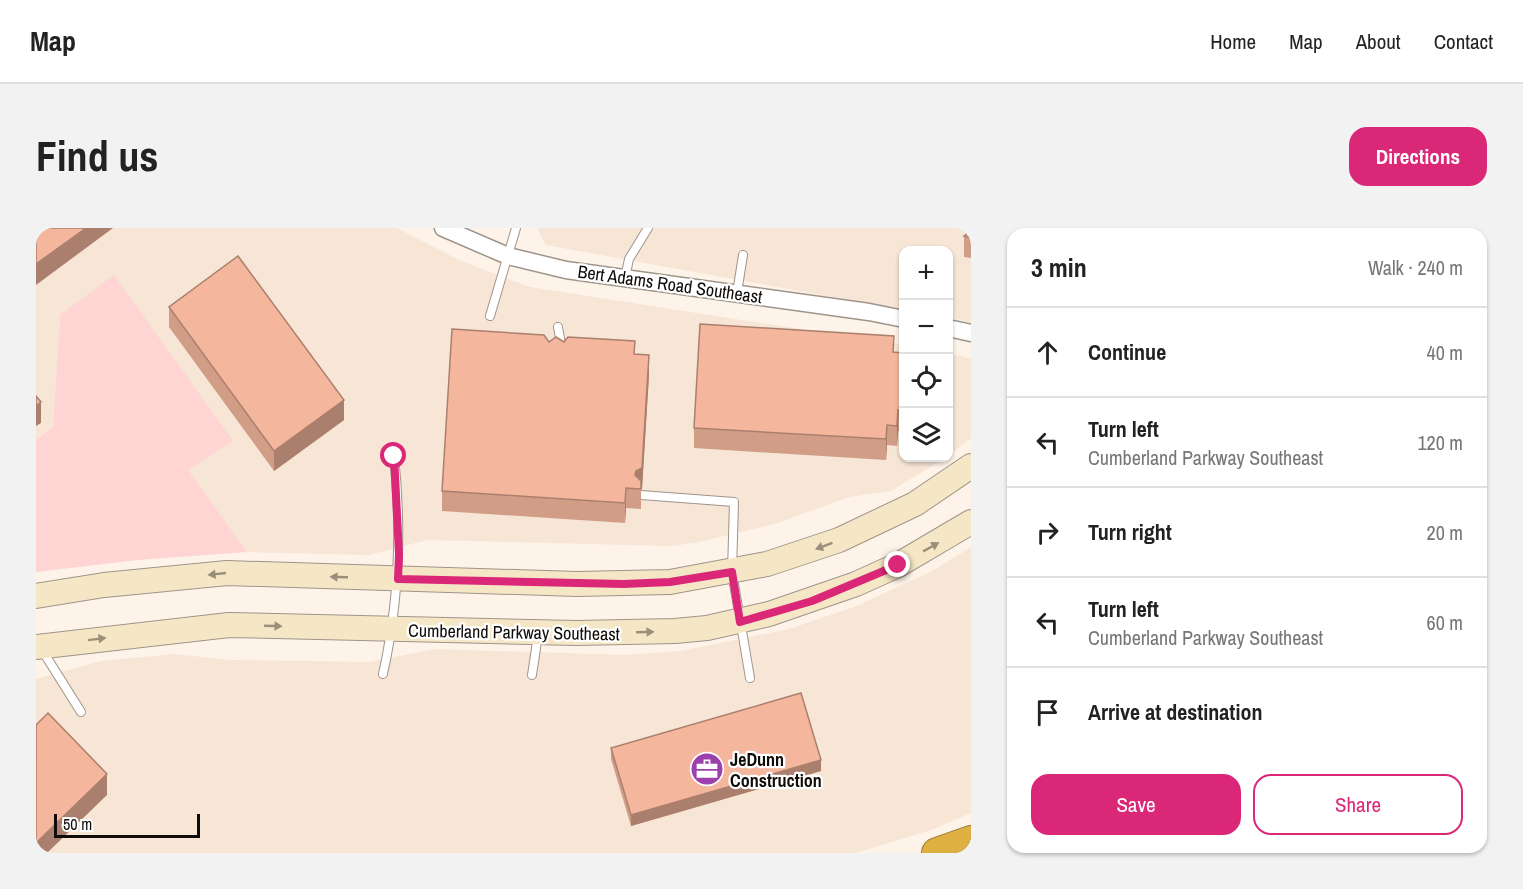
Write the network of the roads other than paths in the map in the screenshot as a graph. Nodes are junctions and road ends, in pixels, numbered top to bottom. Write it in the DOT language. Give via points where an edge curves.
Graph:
graph roads {
  1 [pos="443,228"];
  2 [pos="516,228"];
  3 [pos="648,228"];
  4 [pos="743,255"];
  5 [pos="508,256"];
  6 [pos="625,278"];
  7 [pos="737,293"];
  8 [pos="490,316"];
  9 [pos="899,318"];
  10 [pos="953,329"];
  11 [pos="971,333"];
  12 [pos="550,344"];
  13 [pos="562,357"];
  14 [pos="394,456"];
  15 [pos="971,466"];
  16 [pos="641,495"];
  17 [pos="971,522"];
  18 [pos="732,572"];
  19 [pos="398,579"];
  20 [pos="36,596"];
  21 [pos="740,622"];
  22 [pos="393,631"];
  23 [pos="539,632"];
  24 [pos="37,644"];
  25 [pos="383,674"];
  26 [pos="532,675"];
  27 [pos="750,678"];
  28 [pos="81,712"];
  29 [pos="971,841"];
  30 [pos="937,853"];
  1 -- 5 [label="street, Bert Adams Road Southeast"];
  2 -- 5 [label="lane"];
  3 -- 6 [label="lane" via="629,260"];
  4 -- 7 [label="lane"];
  5 -- 6 [label="street, Bert Adams Road Southeast" via="566,270"];
  5 -- 8 [label="lane"];
  6 -- 7 [label="street, Bert Adams Road Southeast"];
  7 -- 9 [label="street, Bert Adams Road Southeast"];
  10 -- 11 [label="street"];
  12 -- 13 [label="lane" via="558,331"];
  14 -- 19 [label="lane"];
  15 -- 18 [label="main road, one-way" via="915,504 878,523 804,553"];
  16 -- 18 [label="lane" via="734,502"];
  21 -- 17 [label="main road, Cumberland Parkway Southeast, one-way" via="856,584 898,565"];
  18 -- 19 [label="main road" via="670,582 624,584"];
  18 -- 21 [label="lane"];
  19 -- 20 [label="main road, one-way" via="227,573"];
  19 -- 22 [label="lane"];
  23 -- 21 [label="main road, Cumberland Parkway Southeast, one-way" via="675,631"];
  21 -- 27 [label="lane"];
  22 -- 23 [label="main road, Cumberland Parkway Southeast"];
  24 -- 22 [label="main road, Cumberland Parkway Southeast, one-way" via="229,625"];
  22 -- 25 [label="lane"];
  23 -- 26 [label="lane"];
  24 -- 28 [label="lane"];
  29 -- 30 [label="highway"];
}
